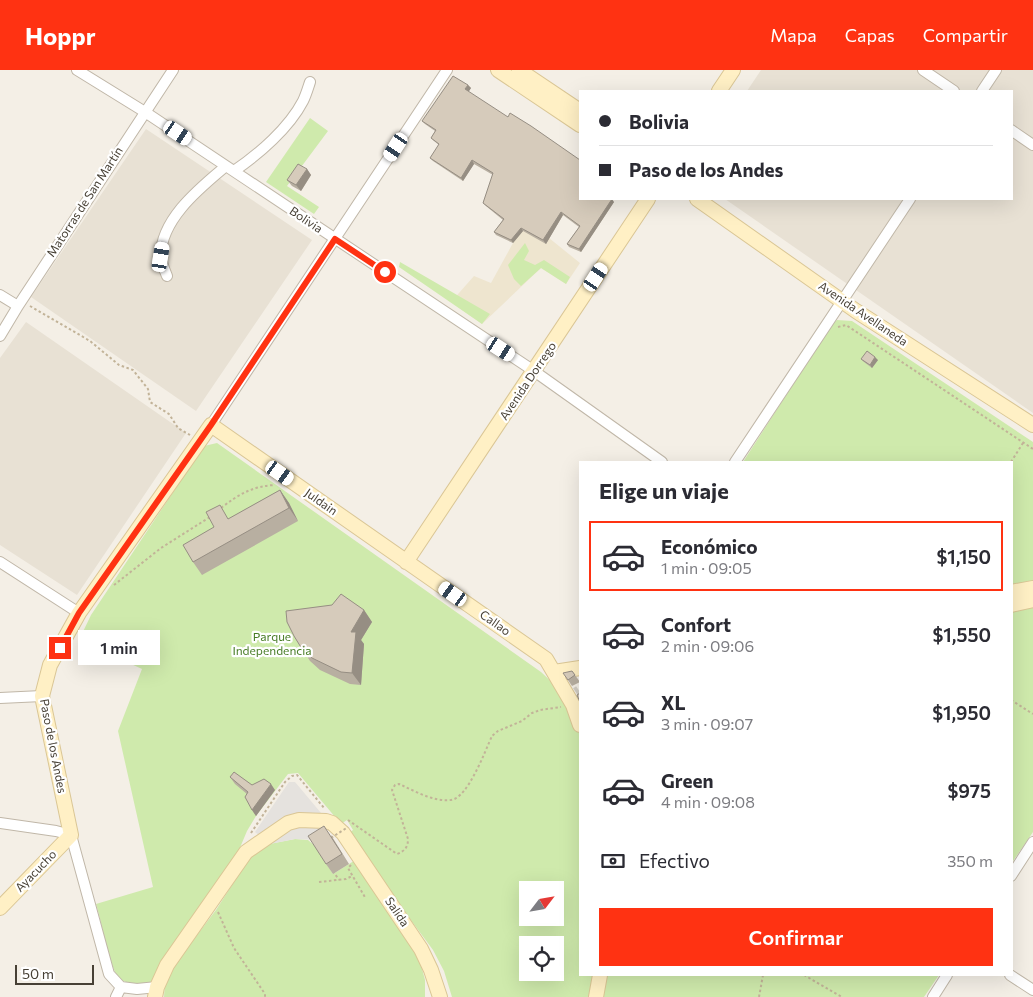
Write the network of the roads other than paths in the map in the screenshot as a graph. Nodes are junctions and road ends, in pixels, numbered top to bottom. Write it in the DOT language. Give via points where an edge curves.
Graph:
graph roads {
  1 [pos="77,70"];
  2 [pos="173,70"];
  3 [pos="446,70"];
  4 [pos="498,70"];
  5 [pos="519,70"];
  6 [pos="733,70"];
  7 [pos="923,70"];
  8 [pos="996,70"];
  9 [pos="310,82"];
  10 [pos="720,90"];
  11 [pos="953,90"];
  12 [pos="983,90"];
  13 [pos="579,110"];
  14 [pos="145,112"];
  15 [pos="579,124"];
  16 [pos="1013,131"];
  17 [pos="1033,145"];
  18 [pos="230,168"];
  19 [pos="647,200"];
  20 [pos="698,200"];
  21 [pos="909,200"];
  22 [pos="335,239"];
  23 [pos="167,276"];
  24 [pos="0,295"];
  25 [pos="843,301"];
  26 [pos="18,306"];
  27 [pos="0,336"];
  28 [pos="534,371"];
  29 [pos="211,425"];
  30 [pos="1033,425"];
  31 [pos="661,461"];
  32 [pos="737,461"];
  33 [pos="0,562"];
  34 [pos="406,562"];
  35 [pos="1033,588"];
  36 [pos="1013,592"];
  37 [pos="1033,600"];
  38 [pos="1013,604"];
  39 [pos="79,613"];
  40 [pos="579,668"];
  41 [pos="554,672"];
  42 [pos="42,696"];
  43 [pos="0,698"];
  44 [pos="579,721"];
  45 [pos="0,823"];
  46 [pos="71,835"];
  47 [pos="1033,842"];
  48 [pos="1013,873"];
  49 [pos="0,908"];
  50 [pos="600,976"];
  51 [pos="946,976"];
  52 [pos="1012,976"];
  53 [pos="121,987"];
  54 [pos="1033,990"];
  55 [pos="156,992"];
  56 [pos="116,997"];
  57 [pos="440,997"];
  58 [pos="596,997"];
  59 [pos="932,997"];
  1 -- 14 [label="street, Bolivia"];
  2 -- 14 [label="street, Matorras de San Martín"];
  3 -- 22 [label="street, Paso de los Andes"];
  4 -- 15 [label="street"];
  5 -- 13 [label="street"];
  6 -- 10 [label="street"];
  7 -- 11 [label="street"];
  8 -- 12 [label="street"];
  9 -- 18 [label="street" via="304,100 291,118 254,157"];
  14 -- 18 [label="street, Bolivia"];
  14 -- 26 [label="street, Matorras de San Martín"];
  16 -- 17 [label="street"];
  18 -- 22 [label="street, Bolivia"];
  18 -- 23 [label="street" via="193,194 174,218 164,240 161,257"];
  19 -- 28 [label="street, Avenida Dorrego"];
  20 -- 25 [label="street, Avenida Avellaneda"];
  21 -- 25 [label="street"];
  22 -- 28 [label="street, Bolivia"];
  22 -- 29 [label="street, Paso de los Andes"];
  24 -- 26 [label="street"];
  25 -- 30 [label="street, Avenida Avellaneda"];
  25 -- 32 [label="street"];
  26 -- 27 [label="street, Matorras de San Martín"];
  28 -- 31 [label="street, Bolivia"];
  28 -- 34 [label="street, Avenida Dorrego"];
  29 -- 34 [label="street, Juldain"];
  29 -- 39 [label="street, Paso de los Andes"];
  33 -- 39 [label="street"];
  34 -- 41 [label="street, Callao" via="546,659"];
  35 -- 36 [label="street"];
  37 -- 38 [label="street"];
  39 -- 42 [label="street, Paso de los Andes" via="50,665"];
  40 -- 41 [label="street"];
  41 -- 44 [label="street, Callao" via="573,699"];
  42 -- 43 [label="street"];
  42 -- 46 [label="street, Paso de los Andes"];
  45 -- 46 [label="street"];
  46 -- 49 [label="street, Ayacucho"];
  46 -- 53 [label="street, Paso de los Andes" via="109,974"];
  47 -- 48 [label="street"];
  50 -- 58 [label="street"];
  51 -- 59 [label="street"];
  52 -- 54 [label="street"];
  53 -- 55 [label="street"];
  53 -- 56 [label="street"];
  55 -- 57 [label="street, Salida" via="166,965 246,852 299,820 326,821 346,830 421,949"];
}
